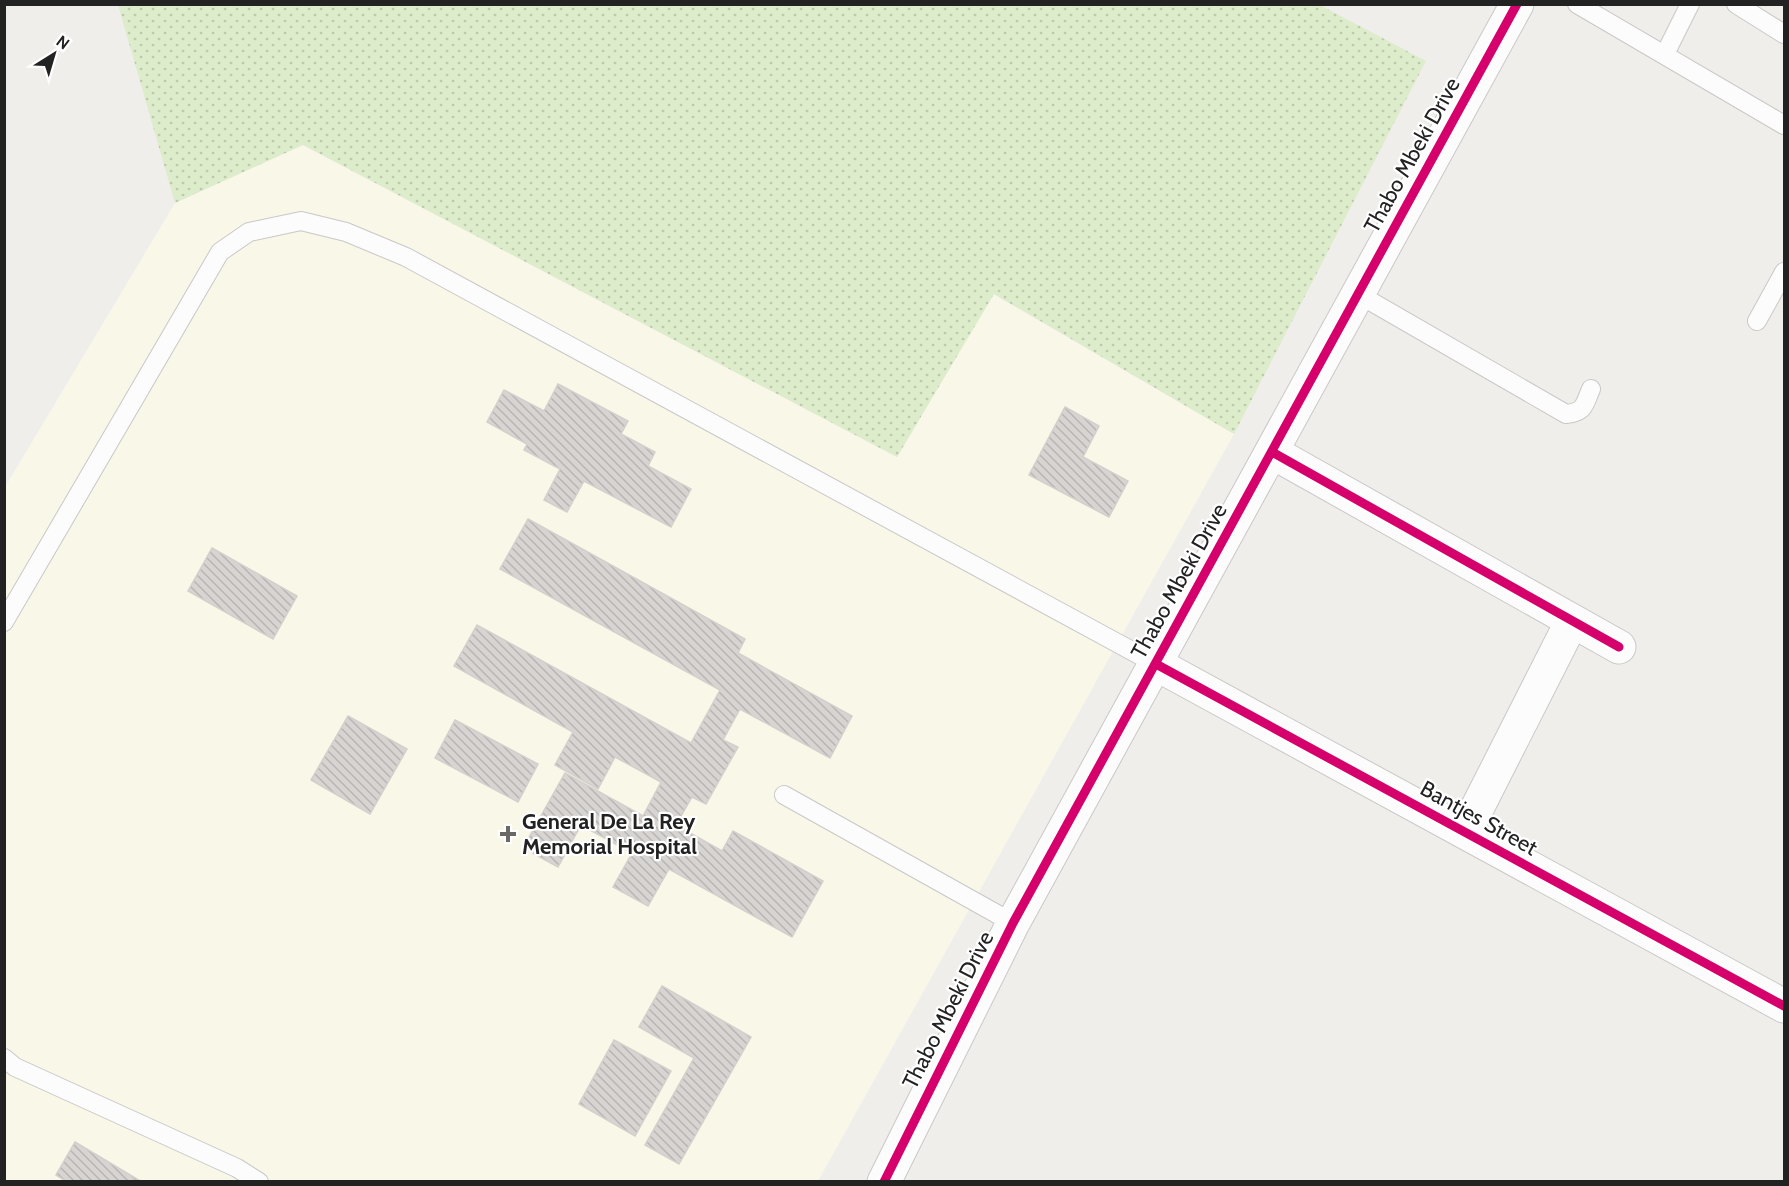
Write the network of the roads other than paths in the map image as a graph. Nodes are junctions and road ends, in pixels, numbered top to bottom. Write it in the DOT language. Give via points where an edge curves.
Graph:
graph roads {
  1 [pos="1517,4"];
  2 [pos="1577,4"];
  3 [pos="1690,4"];
  4 [pos="1737,4"];
  5 [pos="1785,34"];
  6 [pos="1665,54"];
  7 [pos="1785,124"];
  8 [pos="1785,272"];
  9 [pos="1358,294"];
  10 [pos="1757,321"];
  11 [pos="1591,389"];
  12 [pos="1272,452"];
  13 [pos="1572,621"];
  14 [pos="4,622"];
  15 [pos="1619,647"];
  16 [pos="1155,664"];
  17 [pos="784,795"];
  18 [pos="1465,832"];
  19 [pos="1013,922"];
  20 [pos="1785,1006"];
  21 [pos="4,1058"];
  22 [pos="259,1182"];
  23 [pos="884,1182"];
  1 -- 9 [label="street, Thabo Mbeki Drive"];
  2 -- 6 [label="lane"];
  3 -- 6 [label="lane"];
  4 -- 5 [label="lane"];
  6 -- 7 [label="lane"];
  8 -- 10 [label="lane"];
  9 -- 11 [label="lane" via="1566,414 1582,409"];
  9 -- 12 [label="street, Thabo Mbeki Drive"];
  12 -- 13 [label="street"];
  12 -- 16 [label="street, Thabo Mbeki Drive"];
  13 -- 15 [label="street"];
  13 -- 18 [label="street"];
  14 -- 16 [label="lane" via="220,252 249,232 302,221 346,232 406,257"];
  16 -- 18 [label="street, Bantjes Street"];
  16 -- 19 [label="street, Thabo Mbeki Drive"];
  17 -- 19 [label="lane"];
  18 -- 20 [label="street, Bantjes Street"];
  19 -- 23 [label="street, Thabo Mbeki Drive"];
  21 -- 22 [label="lane"];
}
